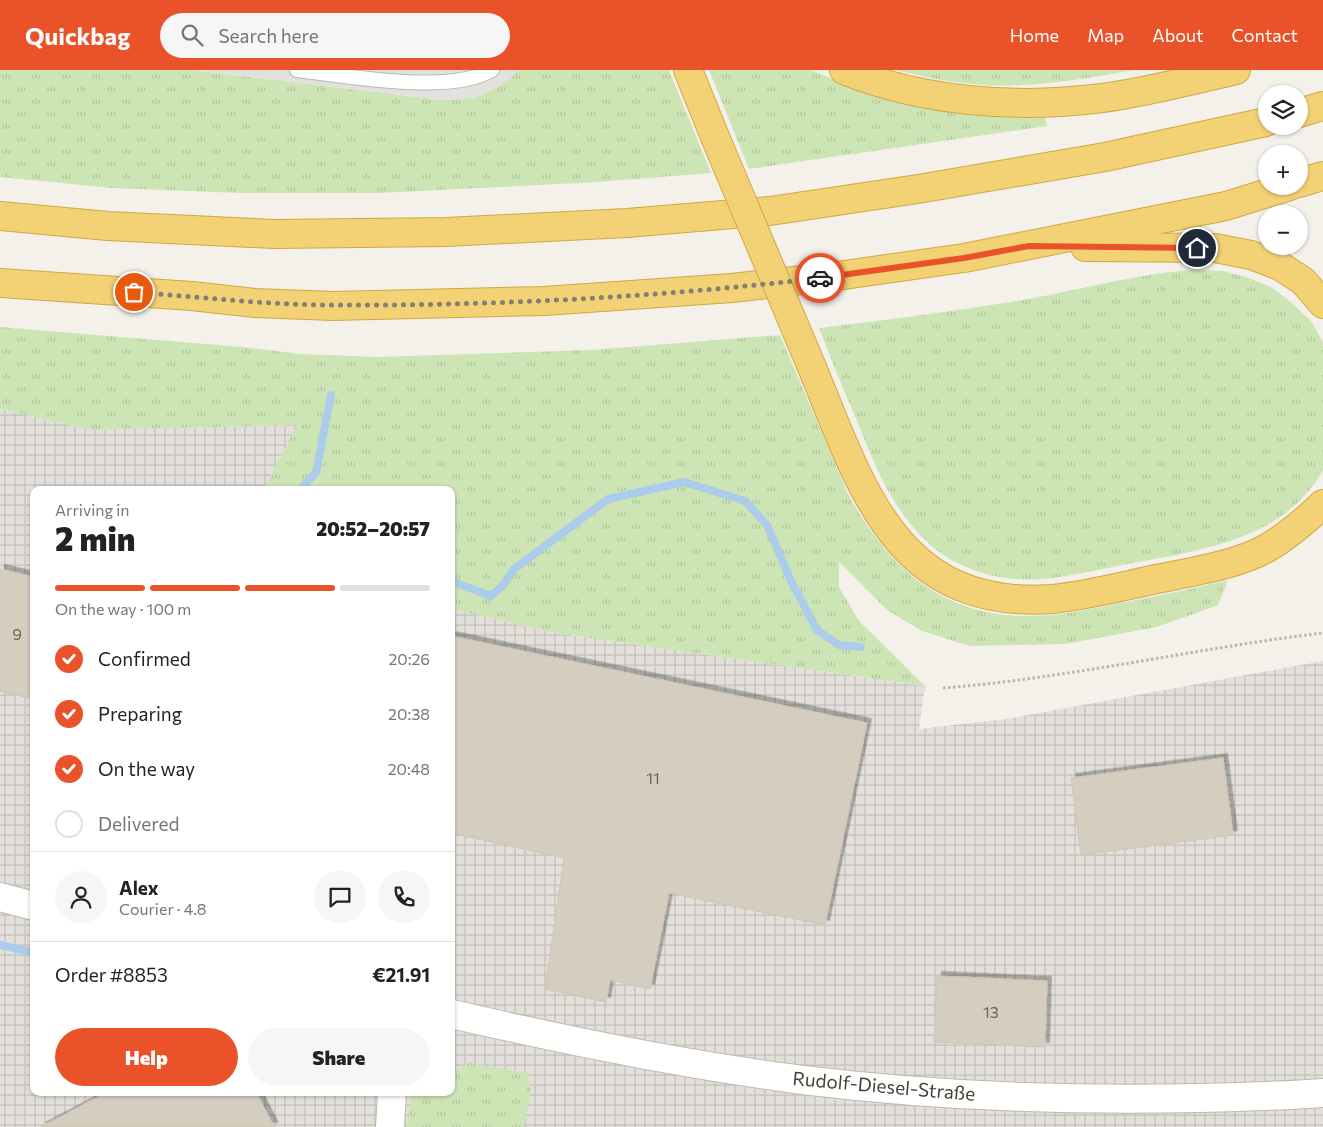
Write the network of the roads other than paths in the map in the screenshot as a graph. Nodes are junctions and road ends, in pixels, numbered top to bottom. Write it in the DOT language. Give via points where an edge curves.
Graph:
graph roads {
  1 [pos="297,70"];
  2 [pos="396,70"];
  3 [pos="492,70"];
  4 [pos="688,70"];
  5 [pos="844,70"];
  6 [pos="1236,70"];
  7 [pos="404,82"];
  8 [pos="1323,106"];
  9 [pos="1308,110"];
  10 [pos="1258,124"];
  11 [pos="1323,176"];
  12 [pos="1308,180"];
  13 [pos="1261,195"];
  14 [pos="0,216"];
  15 [pos="1029,246"];
  16 [pos="0,283"];
  17 [pos="1323,304"];
  18 [pos="1323,504"];
  19 [pos="0,897"];
  20 [pos="30,905"];
  21 [pos="455,1016"];
  22 [pos="1323,1093"];
  23 [pos="392,1096"];
  24 [pos="390,1127"];
  1 -- 7 [label="lane"];
  2 -- 7 [label="lane"];
  3 -- 7 [label="lane" via="482,76 462,80"];
  4 -- 18 [label="highway, bridge" via="859,480 883,521 923,566 952,583 982,594 1019,599 1088,594 1230,563 1266,549 1304,523"];
  5 -- 6 [label="highway" via="886,84 943,96 1038,102 1103,98"];
  8 -- 9 [label="highway"];
  10 -- 14 [label="highway" via="1105,157 918,189 770,211 627,223 446,232 274,234 108,226"];
  11 -- 12 [label="highway"];
  13 -- 15 [label="highway" via="1226,206"];
  15 -- 16 [label="highway" via="789,282 544,301 255,303"];
  15 -- 17 [label="highway" via="1215,248 1251,255 1280,266 1303,282"];
  19 -- 20 [label="street"];
  21 -- 22 [label="street, Rudolf-Diesel-Straße" via="684,1062 804,1080 920,1091 1033,1098 1145,1099"];
  23 -- 24 [label="street"];
}
